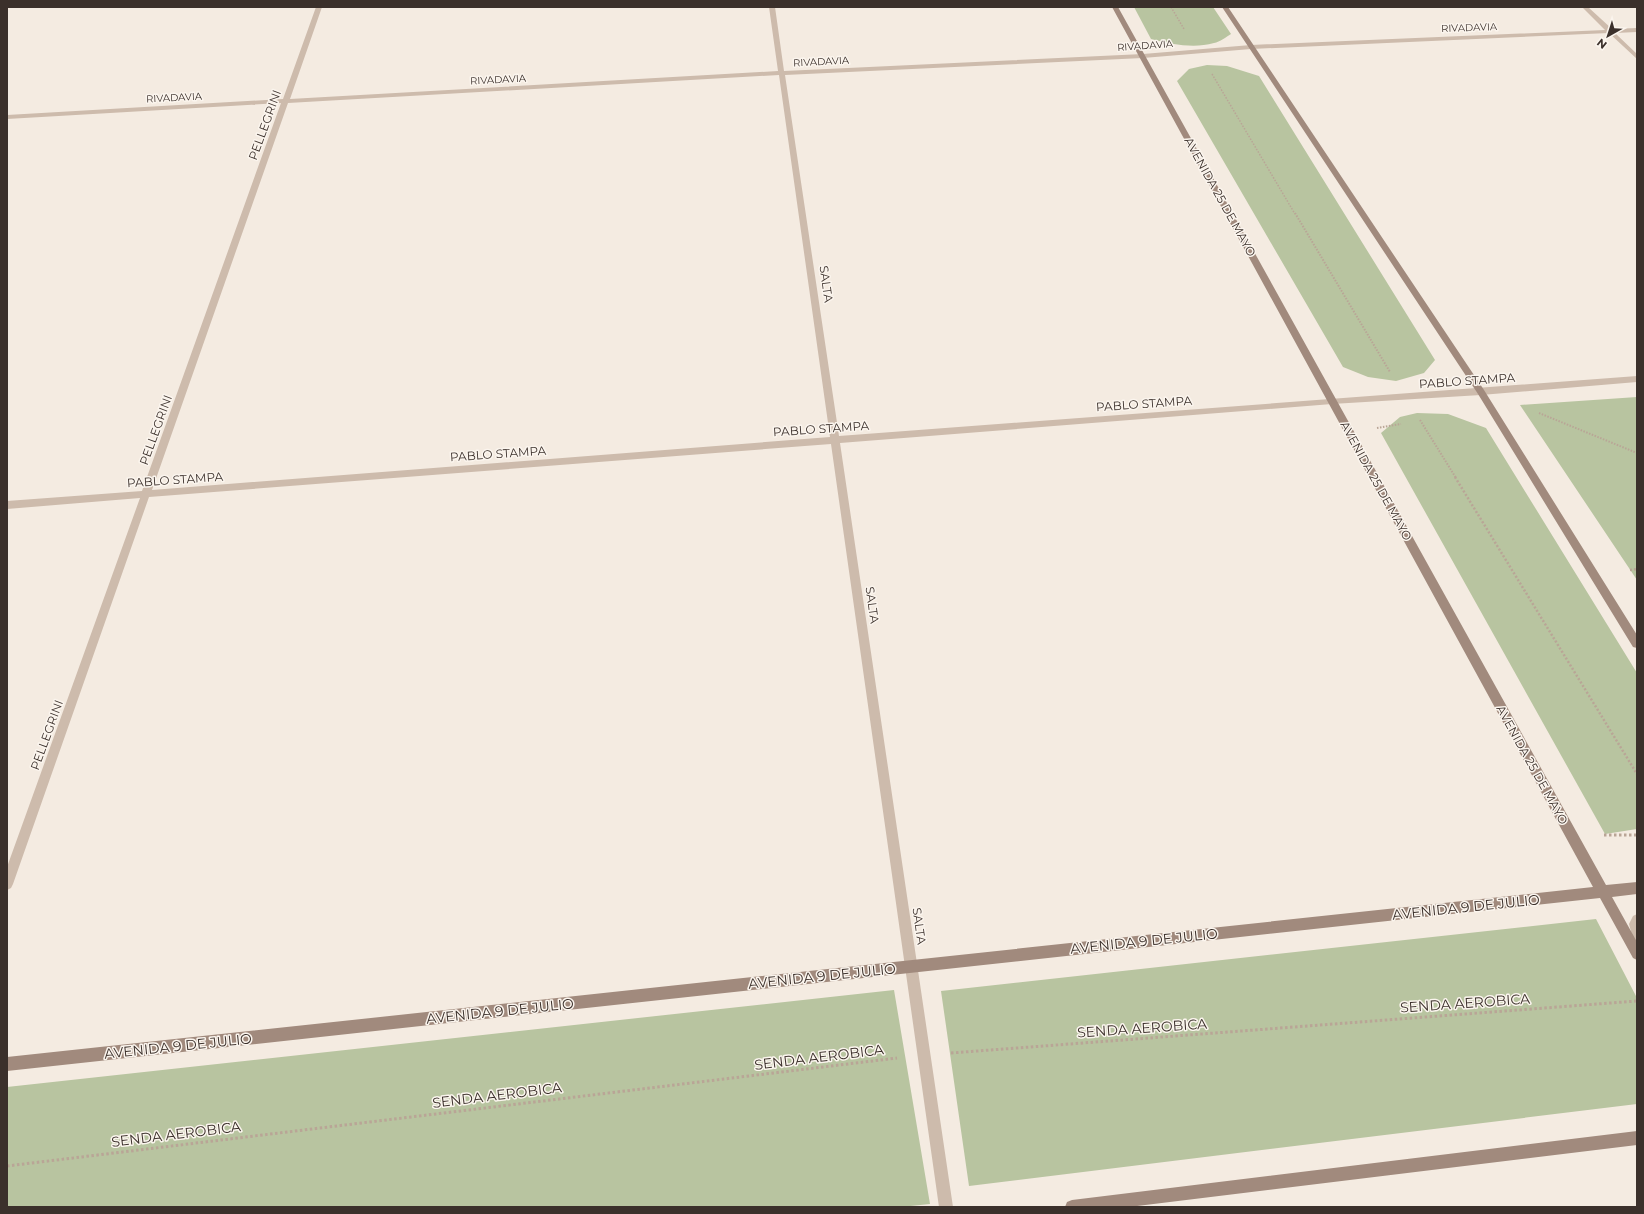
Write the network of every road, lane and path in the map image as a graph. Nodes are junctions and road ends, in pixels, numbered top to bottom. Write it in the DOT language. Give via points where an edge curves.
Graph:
graph roads {
  1 [pos="319,7"];
  2 [pos="772,7"];
  3 [pos="1115,7"];
  4 [pos="1225,7"];
  5 [pos="1585,7"];
  6 [pos="1637,30"];
  7 [pos="1612,32"];
  8 [pos="1251,47"];
  9 [pos="1143,56"];
  10 [pos="1637,56"];
  11 [pos="782,73"];
  12 [pos="286,101"];
  13 [pos="7,117"];
  14 [pos="1637,379"];
  15 [pos="1480,392"];
  16 [pos="1332,401"];
  17 [pos="1534,411"];
  18 [pos="835,440"];
  19 [pos="1637,453"];
  20 [pos="146,494"];
  21 [pos="7,505"];
  22 [pos="1637,569"];
  23 [pos="1630,570"];
  24 [pos="1637,644"];
  25 [pos="7,884"];
  26 [pos="1637,888"];
  27 [pos="1603,892"];
  28 [pos="1637,920"];
  29 [pos="1637,935"];
  30 [pos="1637,954"];
  31 [pos="912,966"];
  32 [pos="1637,1001"];
  33 [pos="925,1055"];
  34 [pos="7,1064"];
  35 [pos="1637,1138"];
  36 [pos="7,1166"];
  37 [pos="946,1207"];
  38 [pos="1072,1207"];
  1 -- 12 [label="street, PELLEGRINI"];
  2 -- 11 [label="street, SALTA"];
  3 -- 9 [label="main road, AVENIDA 25 DE MAYO"];
  4 -- 8 [label="main road"];
  5 -- 7 [label="street"];
  6 -- 7 [label="street, RIVADAVIA"];
  7 -- 8 [label="street, RIVADAVIA"];
  7 -- 10 [label="street"];
  8 -- 9 [label="street, RIVADAVIA"];
  8 -- 15 [label="main road"];
  9 -- 11 [label="street, RIVADAVIA"];
  9 -- 16 [label="main road, AVENIDA 25 DE MAYO"];
  11 -- 12 [label="street, RIVADAVIA"];
  11 -- 18 [label="street, SALTA"];
  12 -- 13 [label="street, RIVADAVIA"];
  12 -- 20 [label="street, PELLEGRINI"];
  14 -- 15 [label="street, PABLO STAMPA"];
  15 -- 16 [label="street, PABLO STAMPA"];
  15 -- 24 [label="main road"];
  16 -- 18 [label="street, PABLO STAMPA"];
  16 -- 27 [label="main road, AVENIDA 25 DE MAYO"];
  17 -- 19 [label="path"];
  18 -- 20 [label="street, PABLO STAMPA"];
  18 -- 31 [label="street, SALTA"];
  20 -- 21 [label="street, PABLO STAMPA"];
  20 -- 25 [label="street, PELLEGRINI"];
  22 -- 23 [label="path"];
  26 -- 27 [label="main road, AVENIDA 9 DE JULIO"];
  27 -- 30 [label="main road, AVENIDA 25 DE MAYO"];
  27 -- 31 [label="main road, AVENIDA 9 DE JULIO"];
  28 -- 29 [label="street"];
  31 -- 33 [label="street, SALTA"];
  31 -- 34 [label="main road, AVENIDA 9 DE JULIO"];
  32 -- 33 [label="path, SENDA AEROBICA"];
  33 -- 36 [label="path, SENDA AEROBICA"];
  33 -- 37 [label="street, SALTA"];
  35 -- 38 [label="main road"];
}
